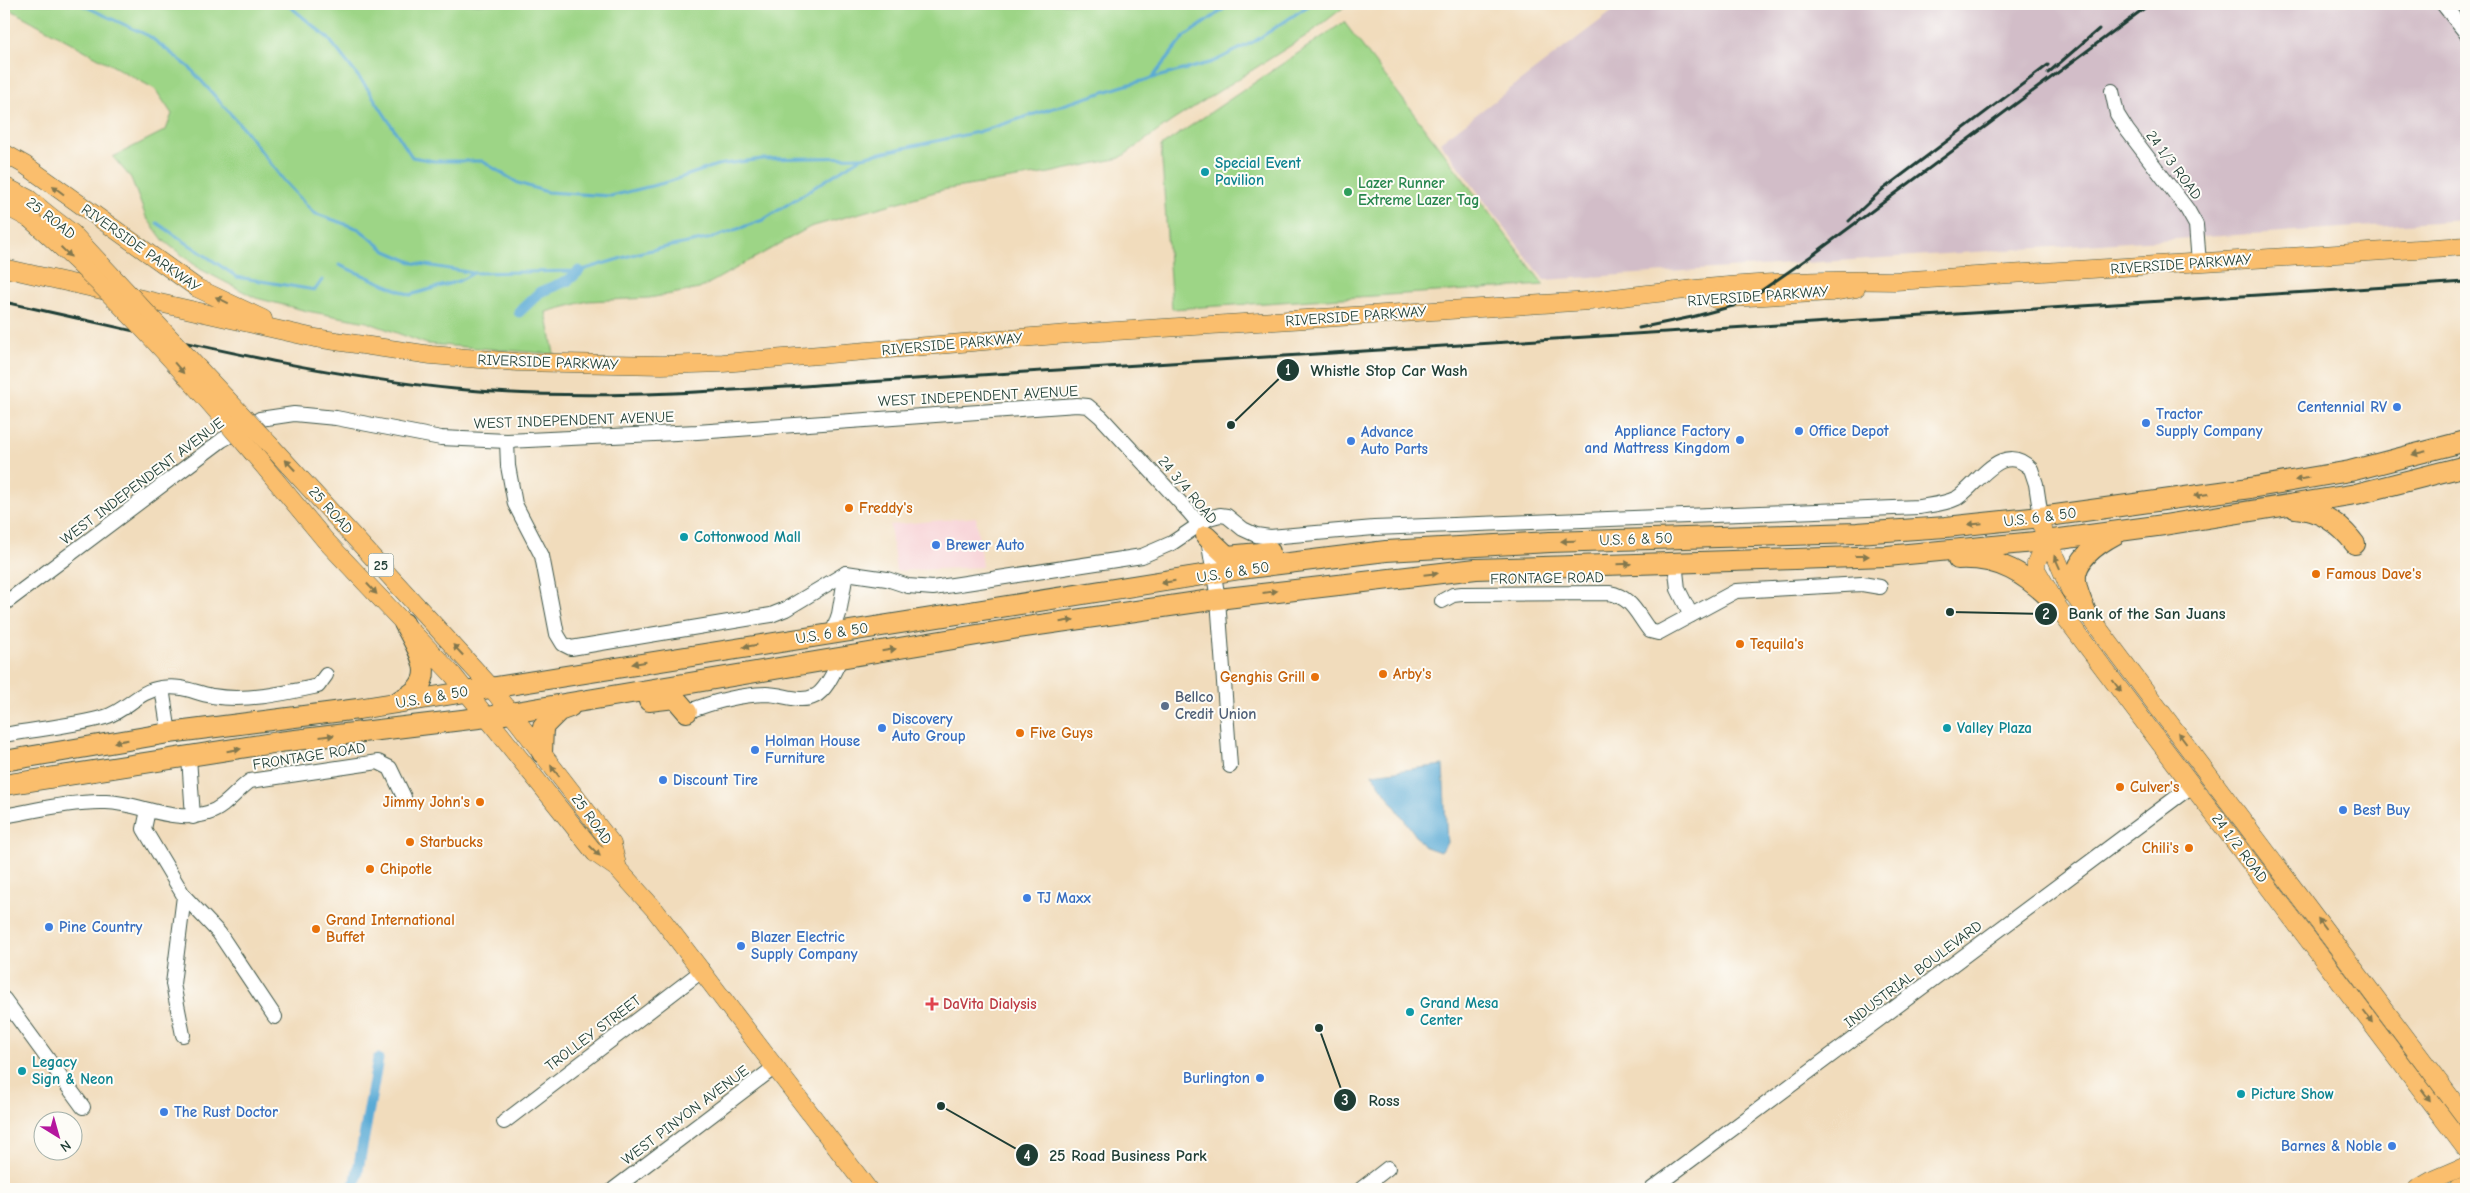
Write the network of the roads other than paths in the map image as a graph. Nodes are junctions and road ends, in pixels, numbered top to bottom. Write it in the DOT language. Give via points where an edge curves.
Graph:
graph roads {
  1 [pos="2443,4"];
  2 [pos="2466,33"];
  3 [pos="2112,91"];
  4 [pos="4,153"];
  5 [pos="4,186"];
  6 [pos="4,205"];
  7 [pos="2466,246"];
  8 [pos="2199,263"];
  9 [pos="4,268"];
  10 [pos="315,338"];
  11 [pos="1088,406"];
  12 [pos="507,441"];
  13 [pos="2466,441"];
  14 [pos="2466,466"];
  15 [pos="2275,508"];
  16 [pos="2041,518"];
  17 [pos="2125,530"];
  18 [pos="1203,531"];
  19 [pos="1857,533"];
  20 [pos="2044,541"];
  21 [pos="2355,544"];
  22 [pos="1425,548"];
  23 [pos="1887,556"];
  24 [pos="1675,562"];
  25 [pos="846,573"];
  26 [pos="1216,575"];
  27 [pos="1880,587"];
  28 [pos="1034,601"];
  29 [pos="1442,601"];
  30 [pos="1220,602"];
  31 [pos="2054,602"];
  32 [pos="4,604"];
  33 [pos="2086,612"];
  34 [pos="1691,615"];
  35 [pos="404,624"];
  36 [pos="832,632"];
  37 [pos="841,658"];
  38 [pos="326,675"];
  39 [pos="676,684"];
  40 [pos="490,686"];
  41 [pos="162,688"];
  42 [pos="466,691"];
  43 [pos="594,698"];
  44 [pos="358,709"];
  45 [pos="511,712"];
  46 [pos="687,712"];
  47 [pos="303,715"];
  48 [pos="487,716"];
  49 [pos="2152,732"];
  50 [pos="169,733"];
  51 [pos="4,734"];
  52 [pos="542,753"];
  53 [pos="190,757"];
  54 [pos="4,761"];
  55 [pos="1230,766"];
  56 [pos="4,776"];
  57 [pos="2211,777"];
  58 [pos="4,785"];
  59 [pos="2192,785"];
  60 [pos="404,797"];
  61 [pos="148,810"];
  62 [pos="4,816"];
  63 [pos="193,817"];
  64 [pos="2255,836"];
  65 [pos="618,869"];
  66 [pos="184,896"];
  67 [pos="703,970"];
  68 [pos="4,999"];
  69 [pos="275,1017"];
  70 [pos="183,1036"];
  71 [pos="775,1067"];
  72 [pos="83,1107"];
  73 [pos="2466,1118"];
  74 [pos="504,1122"];
  75 [pos="2466,1149"];
  76 [pos="2466,1166"];
  77 [pos="1388,1168"];
  78 [pos="2466,1186"];
  79 [pos="614,1189"];
  80 [pos="868,1189"];
  81 [pos="1361,1189"];
  82 [pos="1652,1189"];
  83 [pos="2417,1189"];
  84 [pos="2458,1189"];
  1 -- 2 [label="street"];
  3 -- 8 [label="street, 24 1/3 ROAD" via="2117,114 2127,130 2187,208 2196,225"];
  10 -- 4 [label="main road, RIVERSIDE PARKWAY, one-way" via="260,318 197,288 26,165"];
  40 -- 5 [label="main road, 25 ROAD / 25, one-way, bridge" via="72,233 29,199"];
  6 -- 35 [label="main road, 25 ROAD / 25, one-way, bridge" via="30,219 68,253 170,357 325,540"];
  7 -- 8 [label="main road, RIVERSIDE PARKWAY"];
  8 -- 10 [label="main road, RIVERSIDE PARKWAY" via="1895,281 1831,279 1671,290 1590,301 1080,333 723,363 583,364 479,359"];
  9 -- 10 [label="main road, RIVERSIDE PARKWAY"];
  11 -- 12 [label="street, WEST INDEPENDENT AVENUE" via="1076,404 697,432"];
  11 -- 18 [label="street, 24 3/4 ROAD"];
  12 -- 25 [label="street" via="515,504 542,556 557,634 567,647 771,615"];
  12 -- 32 [label="street, WEST INDEPENDENT AVENUE" via="441,438 312,415 278,415 260,419 222,440"];
  13 -- 16 [label="highway, U.S. 6 & 50, one-way" via="2350,471"];
  14 -- 15 [label="highway, U.S. 6 & 50" via="2356,494"];
  15 -- 17 [label="highway, U.S. 6 & 50"];
  15 -- 21 [label="highway" via="2297,508 2327,517"];
  16 -- 18 [label="street" via="2031,469 2015,460 1999,462 1989,468 1952,500 1918,507 1374,528 1270,537 1256,535 1220,515 1209,518"];
  16 -- 19 [label="highway, U.S. 6 & 50, one-way"];
  16 -- 20 [label="main road, 24 1/2 ROAD"];
  17 -- 20 [label="highway, U.S. 6 & 50"];
  17 -- 33 [label="highway" via="2095,547 2079,564 2075,581"];
  18 -- 22 [label="highway" via="1227,556 1378,539"];
  18 -- 25 [label="street" via="1142,556 933,588"];
  18 -- 26 [label="street, 24 3/4 ROAD"];
  19 -- 22 [label="highway, U.S. 6 & 50, one-way" via="1694,536"];
  19 -- 24 [label="highway" via="1822,543 1688,550"];
  20 -- 23 [label="highway, U.S. 6 & 50"];
  20 -- 31 [label="main road, 24 1/2 ROAD" via="2036,563"];
  33 -- 20 [label="main road, 24 1/2 ROAD, one-way" via="2070,590 2057,559"];
  22 -- 26 [label="highway, U.S. 6 & 50" via="1386,550"];
  22 -- 30 [label="highway" via="1390,563 1236,583 1223,592"];
  24 -- 23 [label="highway, U.S. 6 & 50, one-way"];
  23 -- 31 [label="highway" via="1908,562 1962,559 1998,564 2018,571"];
  30 -- 24 [label="highway, U.S. 6 & 50, one-way" via="1476,569"];
  24 -- 34 [label="street" via="1678,589"];
  25 -- 36 [label="street" via="839,614"];
  26 -- 28 [label="highway, U.S. 6 & 50, one-way"];
  26 -- 30 [label="street, 24 3/4 ROAD"];
  27 -- 34 [label="street, FRONTAGE ROAD" via="1862,584 1746,589"];
  28 -- 36 [label="highway, U.S. 6 & 50"];
  28 -- 37 [label="highway" via="976,621 874,637 853,645"];
  29 -- 34 [label="street, FRONTAGE ROAD" via="1462,594 1609,593 1625,599 1654,633"];
  37 -- 30 [label="highway, U.S. 6 & 50, one-way"];
  30 -- 55 [label="street, 24 3/4 ROAD"];
  31 -- 49 [label="main road, 24 1/2 ROAD, one-way"];
  57 -- 33 [label="main road, 24 1/2 ROAD, one-way"];
  35 -- 42 [label="main road, 25 ROAD / 25"];
  35 -- 44 [label="highway" via="423,661 422,683 402,699"];
  36 -- 39 [label="highway" via="818,647 721,665"];
  36 -- 40 [label="highway, U.S. 6 & 50, one-way"];
  37 -- 39 [label="highway, U.S. 6 & 50"];
  37 -- 46 [label="street" via="818,695 802,701 781,694 764,694 712,702"];
  38 -- 41 [label="street" via="318,686 247,696 213,696 181,686"];
  39 -- 43 [label="highway, U.S. 6 & 50"];
  40 -- 42 [label="highway, U.S. 6 & 50"];
  40 -- 45 [label="main road, 25 ROAD / 25"];
  41 -- 50 [label="street"];
  41 -- 51 [label="street" via="148,690 121,710 105,717"];
  42 -- 44 [label="highway, U.S. 6 & 50"];
  42 -- 48 [label="main road, 25 ROAD / 25"];
  43 -- 45 [label="highway, U.S. 6 & 50"];
  43 -- 46 [label="highway" via="624,705 675,698"];
  43 -- 52 [label="highway" via="548,720 542,734"];
  44 -- 47 [label="highway, U.S. 6 & 50"];
  45 -- 48 [label="highway, U.S. 6 & 50"];
  45 -- 52 [label="main road, 25 ROAD / 25"];
  47 -- 50 [label="highway, U.S. 6 & 50"];
  47 -- 53 [label="highway" via="276,728 201,743 192,748"];
  53 -- 48 [label="highway, U.S. 6 & 50, one-way" via="278,742"];
  48 -- 65 [label="main road, 25 ROAD / 25, one-way" via="595,853"];
  49 -- 57 [label="main road" via="2168,743 2197,774"];
  49 -- 59 [label="main road, 24 1/2 ROAD"];
  50 -- 54 [label="highway, U.S. 6 & 50, one-way"];
  50 -- 56 [label="highway" via="160,744 139,753 35,768"];
  65 -- 52 [label="main road, 25 ROAD / 25, one-way" via="612,844"];
  53 -- 58 [label="highway, U.S. 6 & 50"];
  53 -- 63 [label="street"];
  57 -- 64 [label="main road, 24 1/2 ROAD"];
  59 -- 64 [label="main road" via="2212,792"];
  59 -- 75 [label="main road, 24 1/2 ROAD, one-way"];
  59 -- 82 [label="street, INDUSTRIAL BOULEVARD"];
  60 -- 63 [label="street, FRONTAGE ROAD" via="390,768 378,762 250,781 226,803 210,813"];
  61 -- 62 [label="street, FRONTAGE ROAD" via="106,802"];
  61 -- 63 [label="street, FRONTAGE ROAD"];
  61 -- 66 [label="street" via="144,829"];
  73 -- 64 [label="main road, 24 1/2 ROAD, one-way"];
  65 -- 67 [label="main road, 25 ROAD / 25"];
  66 -- 69 [label="street" via="220,932"];
  66 -- 70 [label="street" via="173,984"];
  67 -- 71 [label="main road, 25 ROAD / 25"];
  67 -- 74 [label="street, TROLLEY STREET"];
  68 -- 72 [label="street"];
  71 -- 79 [label="street, WEST PINYON AVENUE"];
  71 -- 80 [label="main road, 25 ROAD / 25"];
  76 -- 83 [label="main road"];
  77 -- 81 [label="street"];
  78 -- 84 [label="main road"];
}
